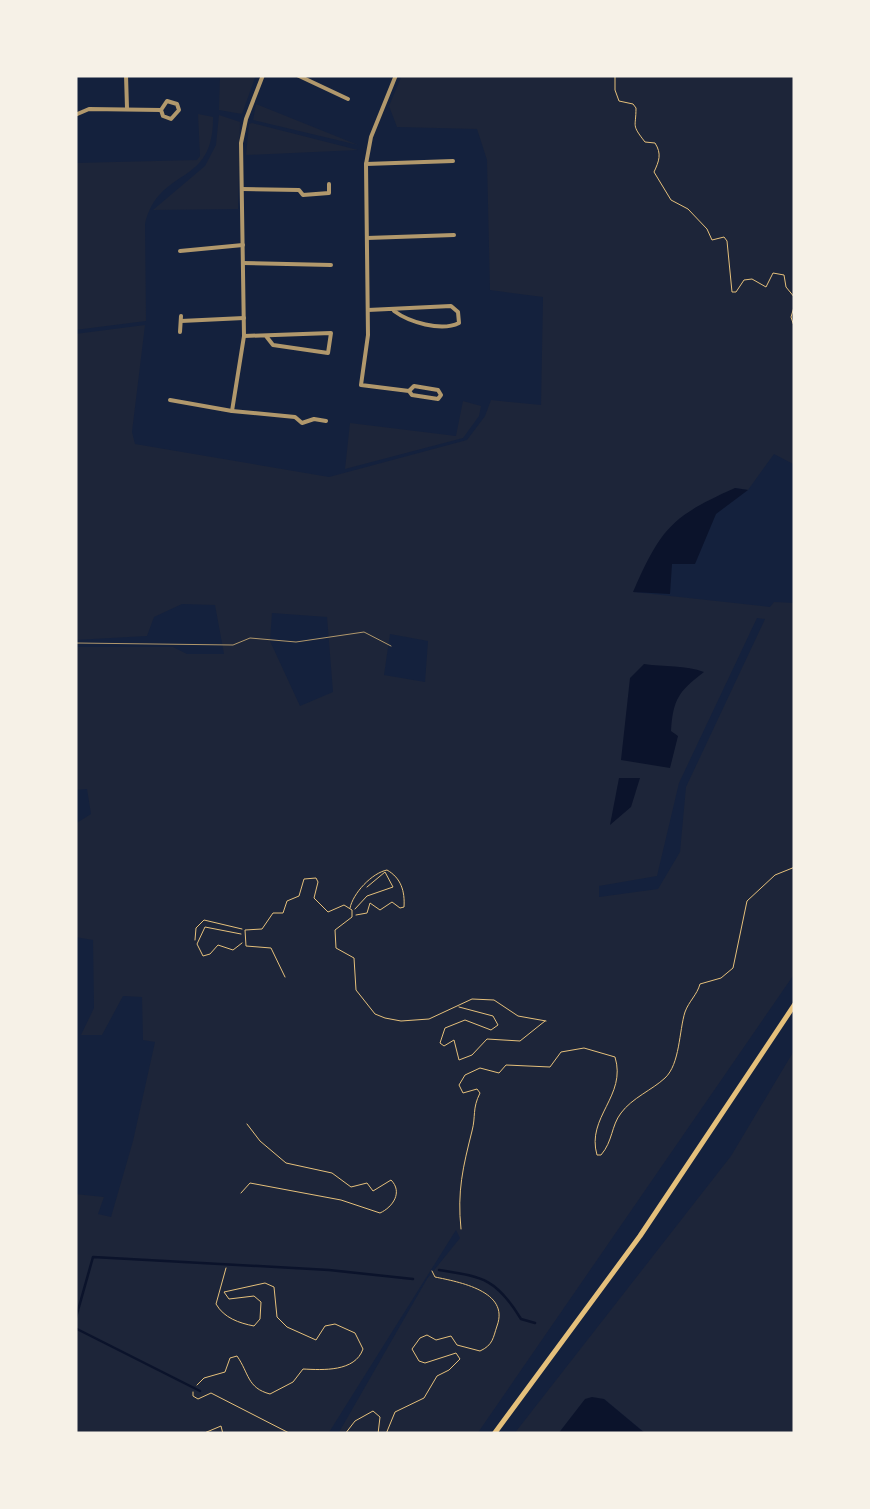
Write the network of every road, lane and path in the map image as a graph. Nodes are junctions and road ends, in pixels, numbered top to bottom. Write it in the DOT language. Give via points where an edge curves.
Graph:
graph roads {
  1 [pos="126,75"];
  2 [pos="263,75"];
  3 [pos="296,75"];
  4 [pos="396,75"];
  5 [pos="615,75"];
  6 [pos="348,98"];
  7 [pos="126,108"];
  8 [pos="160,110"];
  9 [pos="75,115"];
  10 [pos="454,160"];
  11 [pos="366,164"];
  12 [pos="330,184"];
  13 [pos="242,189"];
  14 [pos="454,236"];
  15 [pos="367,238"];
  16 [pos="244,245"];
  17 [pos="180,251"];
  18 [pos="244,263"];
  19 [pos="330,265"];
  20 [pos="795,298"];
  21 [pos="795,304"];
  22 [pos="368,310"];
  23 [pos="394,310"];
  24 [pos="244,318"];
  25 [pos="795,329"];
  26 [pos="180,332"];
  27 [pos="244,336"];
  28 [pos="266,336"];
  29 [pos="409,391"];
  30 [pos="170,400"];
  31 [pos="232,411"];
  32 [pos="326,421"];
  33 [pos="75,642"];
  34 [pos="391,646"];
  35 [pos="795,832"];
  36 [pos="795,837"];
  37 [pos="795,866"];
  38 [pos="364,888"];
  39 [pos="352,911"];
  40 [pos="245,930"];
  41 [pos="244,935"];
  42 [pos="244,940"];
  43 [pos="197,944"];
  44 [pos="285,976"];
  45 [pos="795,1004"];
  46 [pos="456,1007"];
  47 [pos="246,1124"];
  48 [pos="241,1193"];
  49 [pos="461,1229"];
  50 [pos="226,1268"];
  51 [pos="432,1271"];
  52 [pos="197,1386"];
  53 [pos="193,1392"];
  54 [pos="202,1434"];
  55 [pos="223,1434"];
  56 [pos="291,1434"];
  57 [pos="345,1434"];
  58 [pos="378,1434"];
  59 [pos="386,1434"];
  60 [pos="494,1434"];
  1 -- 7 [label="street"];
  2 -- 13 [label="street" via="244,131"];
  3 -- 6 [label="street"];
  4 -- 11 [label="street"];
  5 -- 20 [label="path" via="619,102 636,108 635,130 659,149 654,172 672,200 688,208 712,240 727,241 732,292 744,280 766,287 773,273 784,275"];
  7 -- 8 [label="street"];
  7 -- 9 [label="street"];
  10 -- 11 [label="street"];
  11 -- 15 [label="street"];
  12 -- 13 [label="street" via="330,193 303,195"];
  13 -- 16 [label="street"];
  14 -- 15 [label="street"];
  15 -- 22 [label="street"];
  16 -- 17 [label="street"];
  16 -- 18 [label="street"];
  18 -- 19 [label="street"];
  18 -- 24 [label="street"];
  21 -- 25 [label="path"];
  22 -- 23 [label="street"];
  22 -- 29 [label="street" via="361,385"];
  23 -- 23 [label="street" via="451,306 458,324 406,320"];
  24 -- 26 [label="street" via="181,318"];
  24 -- 27 [label="street"];
  27 -- 28 [label="street"];
  27 -- 31 [label="street"];
  28 -- 28 [label="street" via="298,334 331,333 328,353 273,344"];
  29 -- 29 [label="street" via="431,398 441,395 412,386"];
  30 -- 31 [label="street"];
  31 -- 32 [label="street"];
  33 -- 34 [label="lane" via="232,645 250,638 296,642 364,632"];
  35 -- 36 [label="path"];
  37 -- 49 [label="path" via="747,902 733,968 700,984 685,1012 674,1064 621,1113 601,1155 594,1149 597,1122 610,1102 614,1057 579,1048 560,1052 550,1067 480,1068 461,1079 463,1093 480,1093 460,1170"];
  38 -- 39 [label="path" via="353,898"];
  38 -- 39 [label="path" via="382,872 392,887"];
  38 -- 39 [label="path" via="387,870 402,885 404,907 392,902 380,910 370,904 367,912"];
  39 -- 40 [label="path" via="344,905 326,910 314,898 318,880 308,878 299,896 286,901 285,912 272,913 262,929"];
  39 -- 46 [label="path" via="336,928 334,943 354,958 354,983 375,1014 429,1019"];
  40 -- 41 [label="path"];
  40 -- 43 [label="path" via="204,920 196,928"];
  41 -- 42 [label="path"];
  41 -- 43 [label="path" via="205,927"];
  42 -- 43 [label="path" via="235,950 221,944 206,956"];
  42 -- 44 [label="path" via="248,947 271,948"];
  45 -- 60 [label="highway" via="640,1236"];
  46 -- 46 [label="path" via="493,1016 498,1025 491,1030 465,1020 445,1028 440,1043 454,1040 460,1060 486,1040 520,1041 546,1021 518,1016 494,1000"];
  47 -- 48 [label="path" via="286,1163 332,1173 351,1187 368,1183 373,1191 391,1180 396,1195 380,1213 260,1183"];
  50 -- 52 [label="path" via="216,1304 221,1313 254,1326 261,1302 254,1296 229,1299 224,1292 265,1283 274,1287 276,1314 287,1327 316,1340 335,1324 355,1333 362,1350 353,1362 323,1372 304,1369 270,1394 246,1378 238,1356"];
  51 -- 59 [label="path" via="476,1287 500,1319 491,1344 480,1352 451,1336 420,1338 412,1349 419,1361 456,1354 460,1359 437,1376 424,1398 395,1412"];
  53 -- 56 [label="path" via="198,1399 212,1393"];
  54 -- 55 [label="path" via="218,1426"];
  57 -- 58 [label="path" via="373,1411 380,1417"];
}
